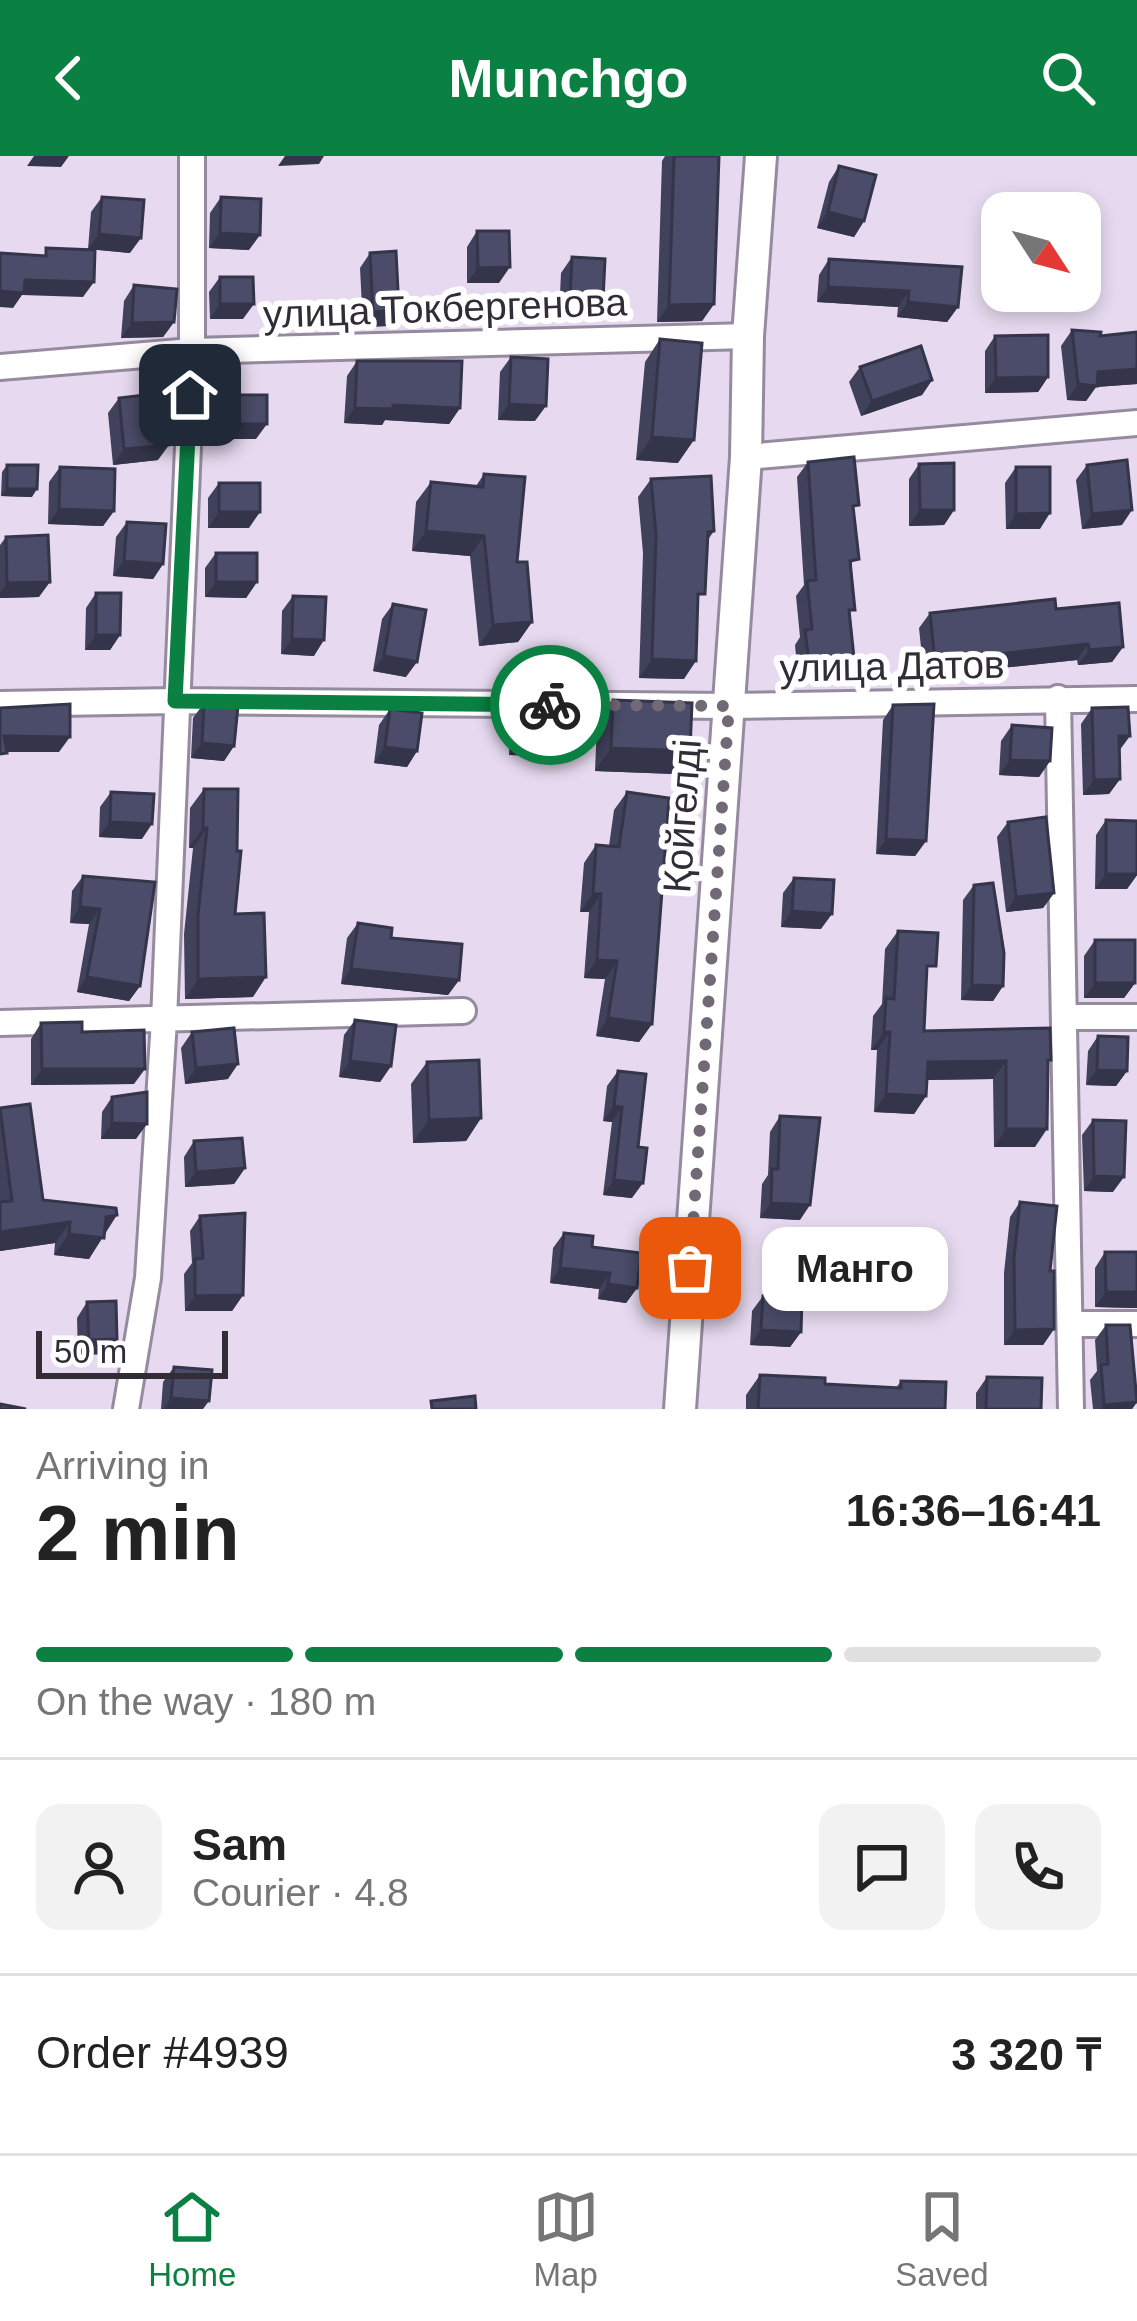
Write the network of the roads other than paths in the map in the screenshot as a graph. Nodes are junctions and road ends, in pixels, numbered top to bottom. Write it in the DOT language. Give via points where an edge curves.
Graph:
graph roads {
  1 [pos="192,156"];
  2 [pos="761,156"];
  3 [pos="748,336"];
  4 [pos="192,351"];
  5 [pos="0,367"];
  6 [pos="1137,423"];
  7 [pos="746,457"];
  8 [pos="1058,698"];
  9 [pos="1137,699"];
  10 [pos="175,701"];
  11 [pos="0,704"];
  12 [pos="729,706"];
  13 [pos="463,1011"];
  14 [pos="1065,1017"];
  15 [pos="1137,1017"];
  16 [pos="164,1020"];
  17 [pos="0,1023"];
  18 [pos="1070,1324"];
  19 [pos="1137,1324"];
  20 [pos="126,1409"];
  21 [pos="680,1409"];
  22 [pos="1071,1409"];
  1 -- 4 [label="street"];
  2 -- 3 [label="street, Қойгелді"];
  3 -- 4 [label="street, улица Токбергенова"];
  3 -- 7 [label="street, Қойгелді"];
  4 -- 5 [label="street, улица Токбергенова"];
  4 -- 10 [label="street"];
  6 -- 7 [label="street"];
  7 -- 12 [label="street, Қойгелді"];
  8 -- 9 [label="street, улица Датов"];
  8 -- 12 [label="street, улица Датов"];
  8 -- 14 [label="street"];
  10 -- 11 [label="street, улица Датов"];
  10 -- 12 [label="street, улица Датов"];
  10 -- 16 [label="street"];
  12 -- 21 [label="street, Қойгелді"];
  13 -- 16 [label="street"];
  14 -- 15 [label="street"];
  14 -- 18 [label="street"];
  16 -- 17 [label="street"];
  16 -- 20 [label="street" via="148,1278"];
  18 -- 19 [label="street"];
  18 -- 22 [label="street"];
}
